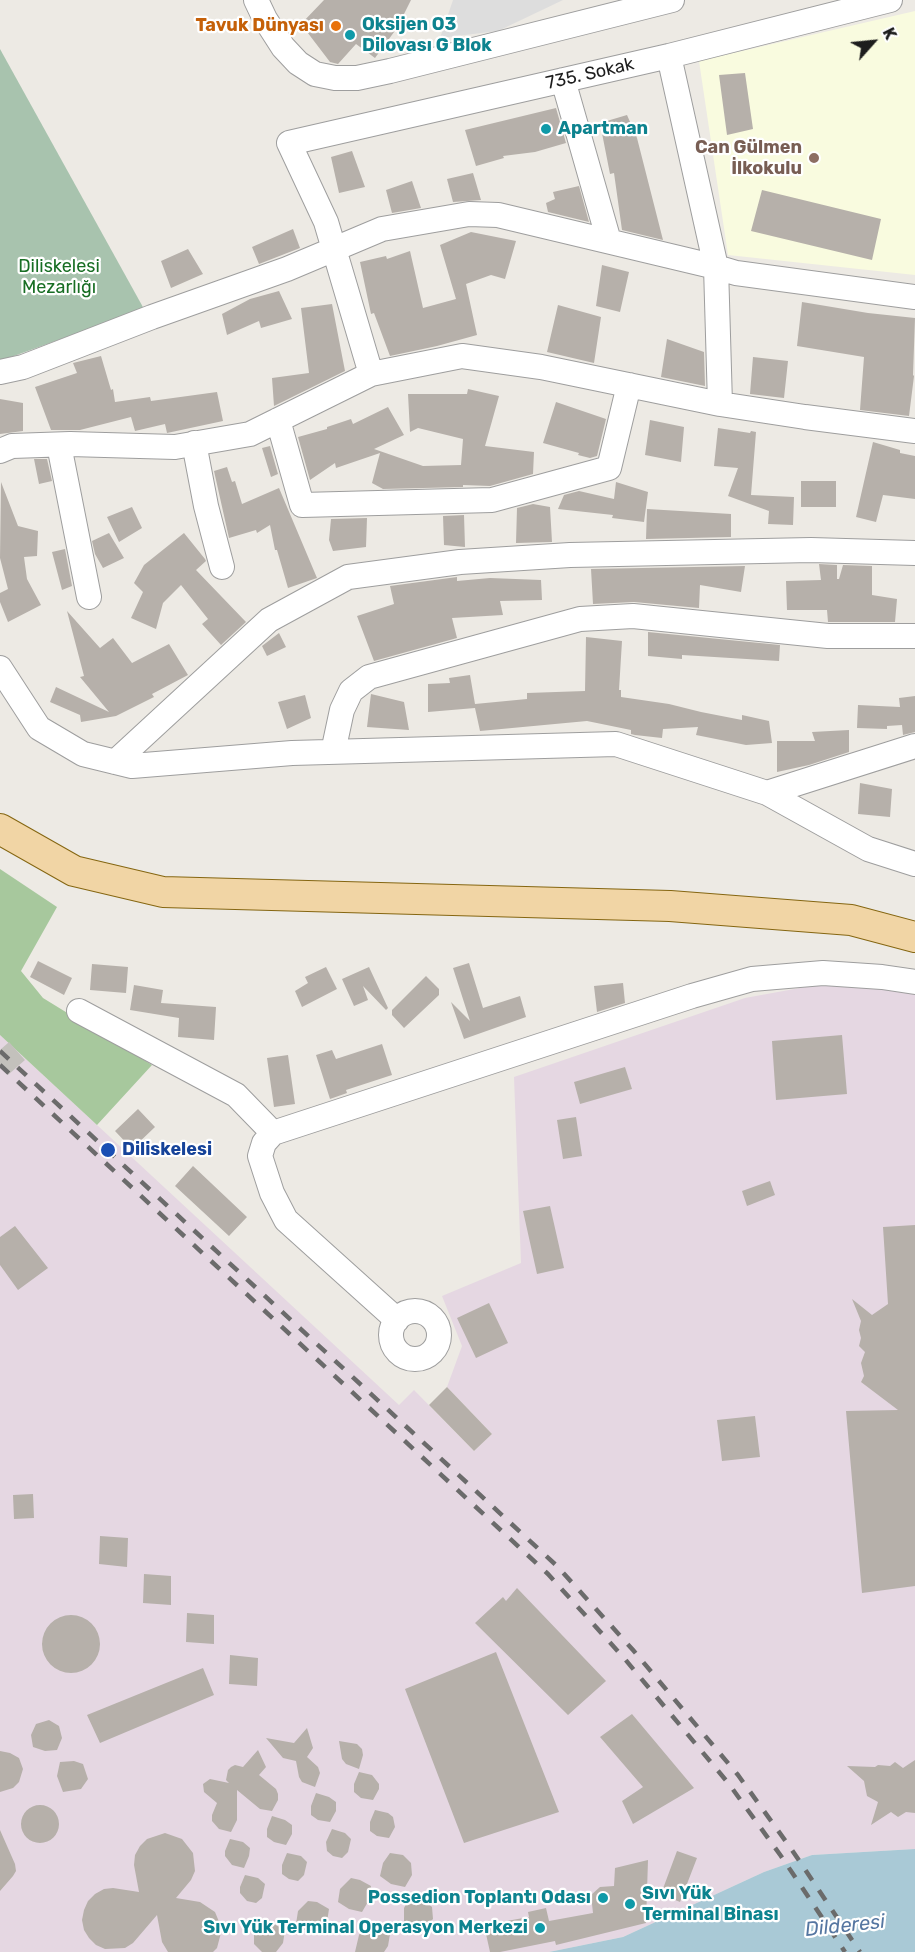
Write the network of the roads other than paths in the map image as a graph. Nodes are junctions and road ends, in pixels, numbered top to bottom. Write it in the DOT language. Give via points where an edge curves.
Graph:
graph roads {
  1 [pos="256,0"];
  2 [pos="672,0"];
  3 [pos="890,0"];
  4 [pos="669,56"];
  5 [pos="563,80"];
  6 [pos="609,242"];
  7 [pos="334,249"];
  8 [pos="716,267"];
  9 [pos="915,297"];
  10 [pos="0,372"];
  11 [pos="371,374"];
  12 [pos="629,385"];
  13 [pos="720,404"];
  14 [pos="278,420"];
  15 [pos="915,431"];
  16 [pos="194,443"];
  17 [pos="59,445"];
  18 [pos="0,451"];
  19 [pos="915,553"];
  20 [pos="222,567"];
  21 [pos="89,597"];
  22 [pos="915,636"];
  23 [pos="0,668"];
  24 [pos="915,746"];
  25 [pos="333,752"];
  26 [pos="116,762"];
  27 [pos="767,793"];
  28 [pos="0,829"];
  29 [pos="915,864"];
  30 [pos="915,937"];
  31 [pos="915,982"];
  32 [pos="79,1011"];
  33 [pos="273,1133"];
  34 [pos="397,1320"];
  1 -- 2 [label="street" via="283,47 298,63 315,74 335,78 390,71"];
  3 -- 4 [label="street, 735. Sokak"];
  4 -- 5 [label="street, 735. Sokak"];
  4 -- 8 [label="street"];
  5 -- 6 [label="street"];
  5 -- 7 [label="street, 735. Sokak" via="289,143 326,222"];
  6 -- 7 [label="street" via="498,215 469,214 382,229"];
  6 -- 8 [label="street"];
  7 -- 10 [label="street" via="23,367"];
  7 -- 11 [label="street"];
  8 -- 9 [label="street"];
  8 -- 13 [label="street"];
  11 -- 12 [label="street" via="462,356"];
  11 -- 14 [label="street"];
  12 -- 13 [label="street"];
  12 -- 14 [label="street" via="609,468 492,500 302,505"];
  13 -- 15 [label="street"];
  14 -- 16 [label="street" via="250,434"];
  16 -- 17 [label="street" via="175,447"];
  16 -- 20 [label="street"];
  17 -- 18 [label="street" via="12,446"];
  17 -- 21 [label="street"];
  19 -- 26 [label="street" via="811,550 570,555 460,562 348,577 269,620"];
  22 -- 25 [label="street" via="828,636 633,616 580,619 369,676 351,691 342,710"];
  23 -- 26 [label="street" via="39,728 83,754"];
  24 -- 27 [label="street"];
  25 -- 26 [label="street" via="132,766"];
  25 -- 27 [label="street" via="616,744"];
  27 -- 29 [label="street" via="868,849"];
  28 -- 30 [label="main road" via="74,871 163,892 670,906 851,920"];
  31 -- 33 [label="street" via="823,973 752,979"];
  32 -- 33 [label="street" via="236,1095"];
  33 -- 34 [label="street" via="260,1156 286,1220"];
}
